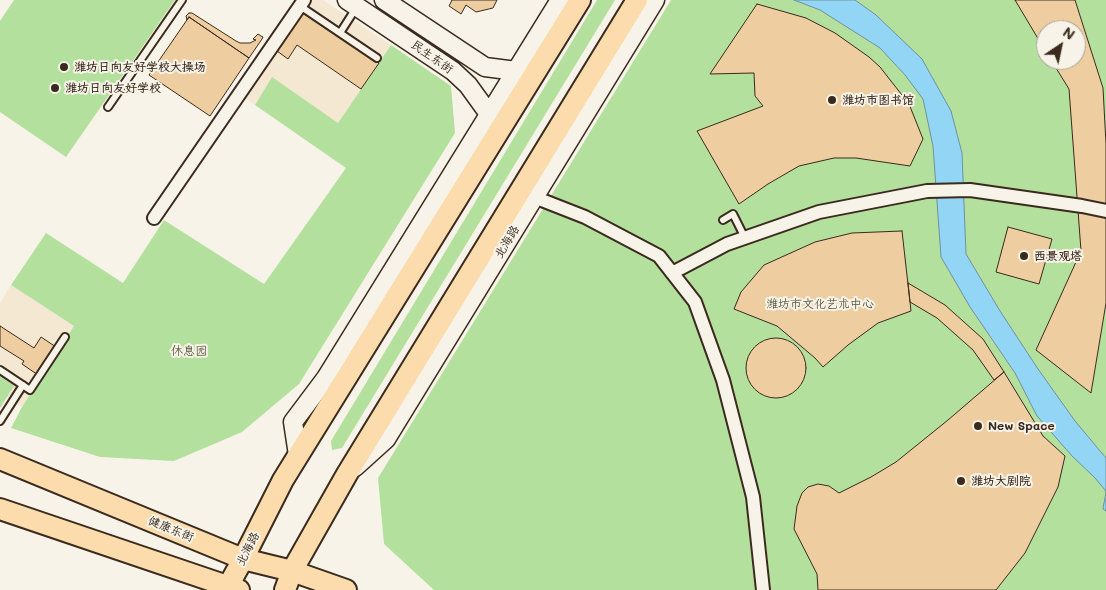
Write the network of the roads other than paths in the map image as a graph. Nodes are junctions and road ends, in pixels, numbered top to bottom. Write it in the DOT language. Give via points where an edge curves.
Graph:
graph roads {
  1 [pos="182,0"];
  2 [pos="384,0"];
  3 [pos="560,0"];
  4 [pos="580,0"];
  5 [pos="637,0"];
  6 [pos="655,0"];
  7 [pos="302,3"];
  8 [pos="352,3"];
  9 [pos="340,33"];
  10 [pos="377,58"];
  11 [pos="537,70"];
  12 [pos="516,71"];
  13 [pos="108,107"];
  14 [pos="489,114"];
  15 [pos="498,133"];
  16 [pos="534,198"];
  17 [pos="1106,212"];
  18 [pos="154,218"];
  19 [pos="723,220"];
  20 [pos="745,238"];
  21 [pos="495,246"];
  22 [pos="672,273"];
  23 [pos="65,337"];
  24 [pos="0,370"];
  25 [pos="333,383"];
  26 [pos="23,385"];
  27 [pos="0,421"];
  28 [pos="0,459"];
  29 [pos="0,509"];
  30 [pos="243,559"];
  31 [pos="292,571"];
  32 [pos="231,589"];
  33 [pos="285,590"];
  34 [pos="346,590"];
  35 [pos="763,590"];
  1 -- 13 [label="lane"];
  2 -- 12 [label="street, 民生东街" via="485,66"];
  3 -- 12 [label="street, 北海路"];
  4 -- 11 [label="main road, 北海路"];
  5 -- 21 [label="main road, 北海路"];
  6 -- 16 [label="street, 北海路"];
  7 -- 9 [label="lane"];
  7 -- 18 [label="street"];
  8 -- 9 [label="lane"];
  8 -- 14 [label="street, 民生东街" via="453,71 468,85"];
  9 -- 10 [label="lane"];
  11 -- 12 [label="street, 民生东街"];
  11 -- 15 [label="main road, 北海路"];
  12 -- 14 [label="street, 北海路"];
  14 -- 15 [label="street, 民生东街"];
  14 -- 25 [label="street, 北海路"];
  15 -- 25 [label="main road, 北海路"];
  16 -- 21 [label="street, 北海路"];
  16 -- 22 [label="street" via="585,217 660,256"];
  17 -- 20 [label="street" via="970,190 927,191 819,212"];
  19 -- 20 [label="lane" via="733,214"];
  20 -- 22 [label="street"];
  21 -- 31 [label="main road, 北海路" via="397,407 347,474"];
  22 -- 35 [label="street" via="695,302 723,380 753,497"];
  23 -- 26 [label="lane" via="30,390"];
  24 -- 26 [label="lane"];
  25 -- 30 [label="main road, 北海路"];
  26 -- 27 [label="lane"];
  28 -- 30 [label="main road, 健康东街"];
  29 -- 32 [label="main road"];
  30 -- 31 [label="main road, 健康东街"];
  30 -- 32 [label="main road, 北海路"];
  31 -- 33 [label="main road, 北海路"];
  31 -- 34 [label="main road, 健康东街"];
}
